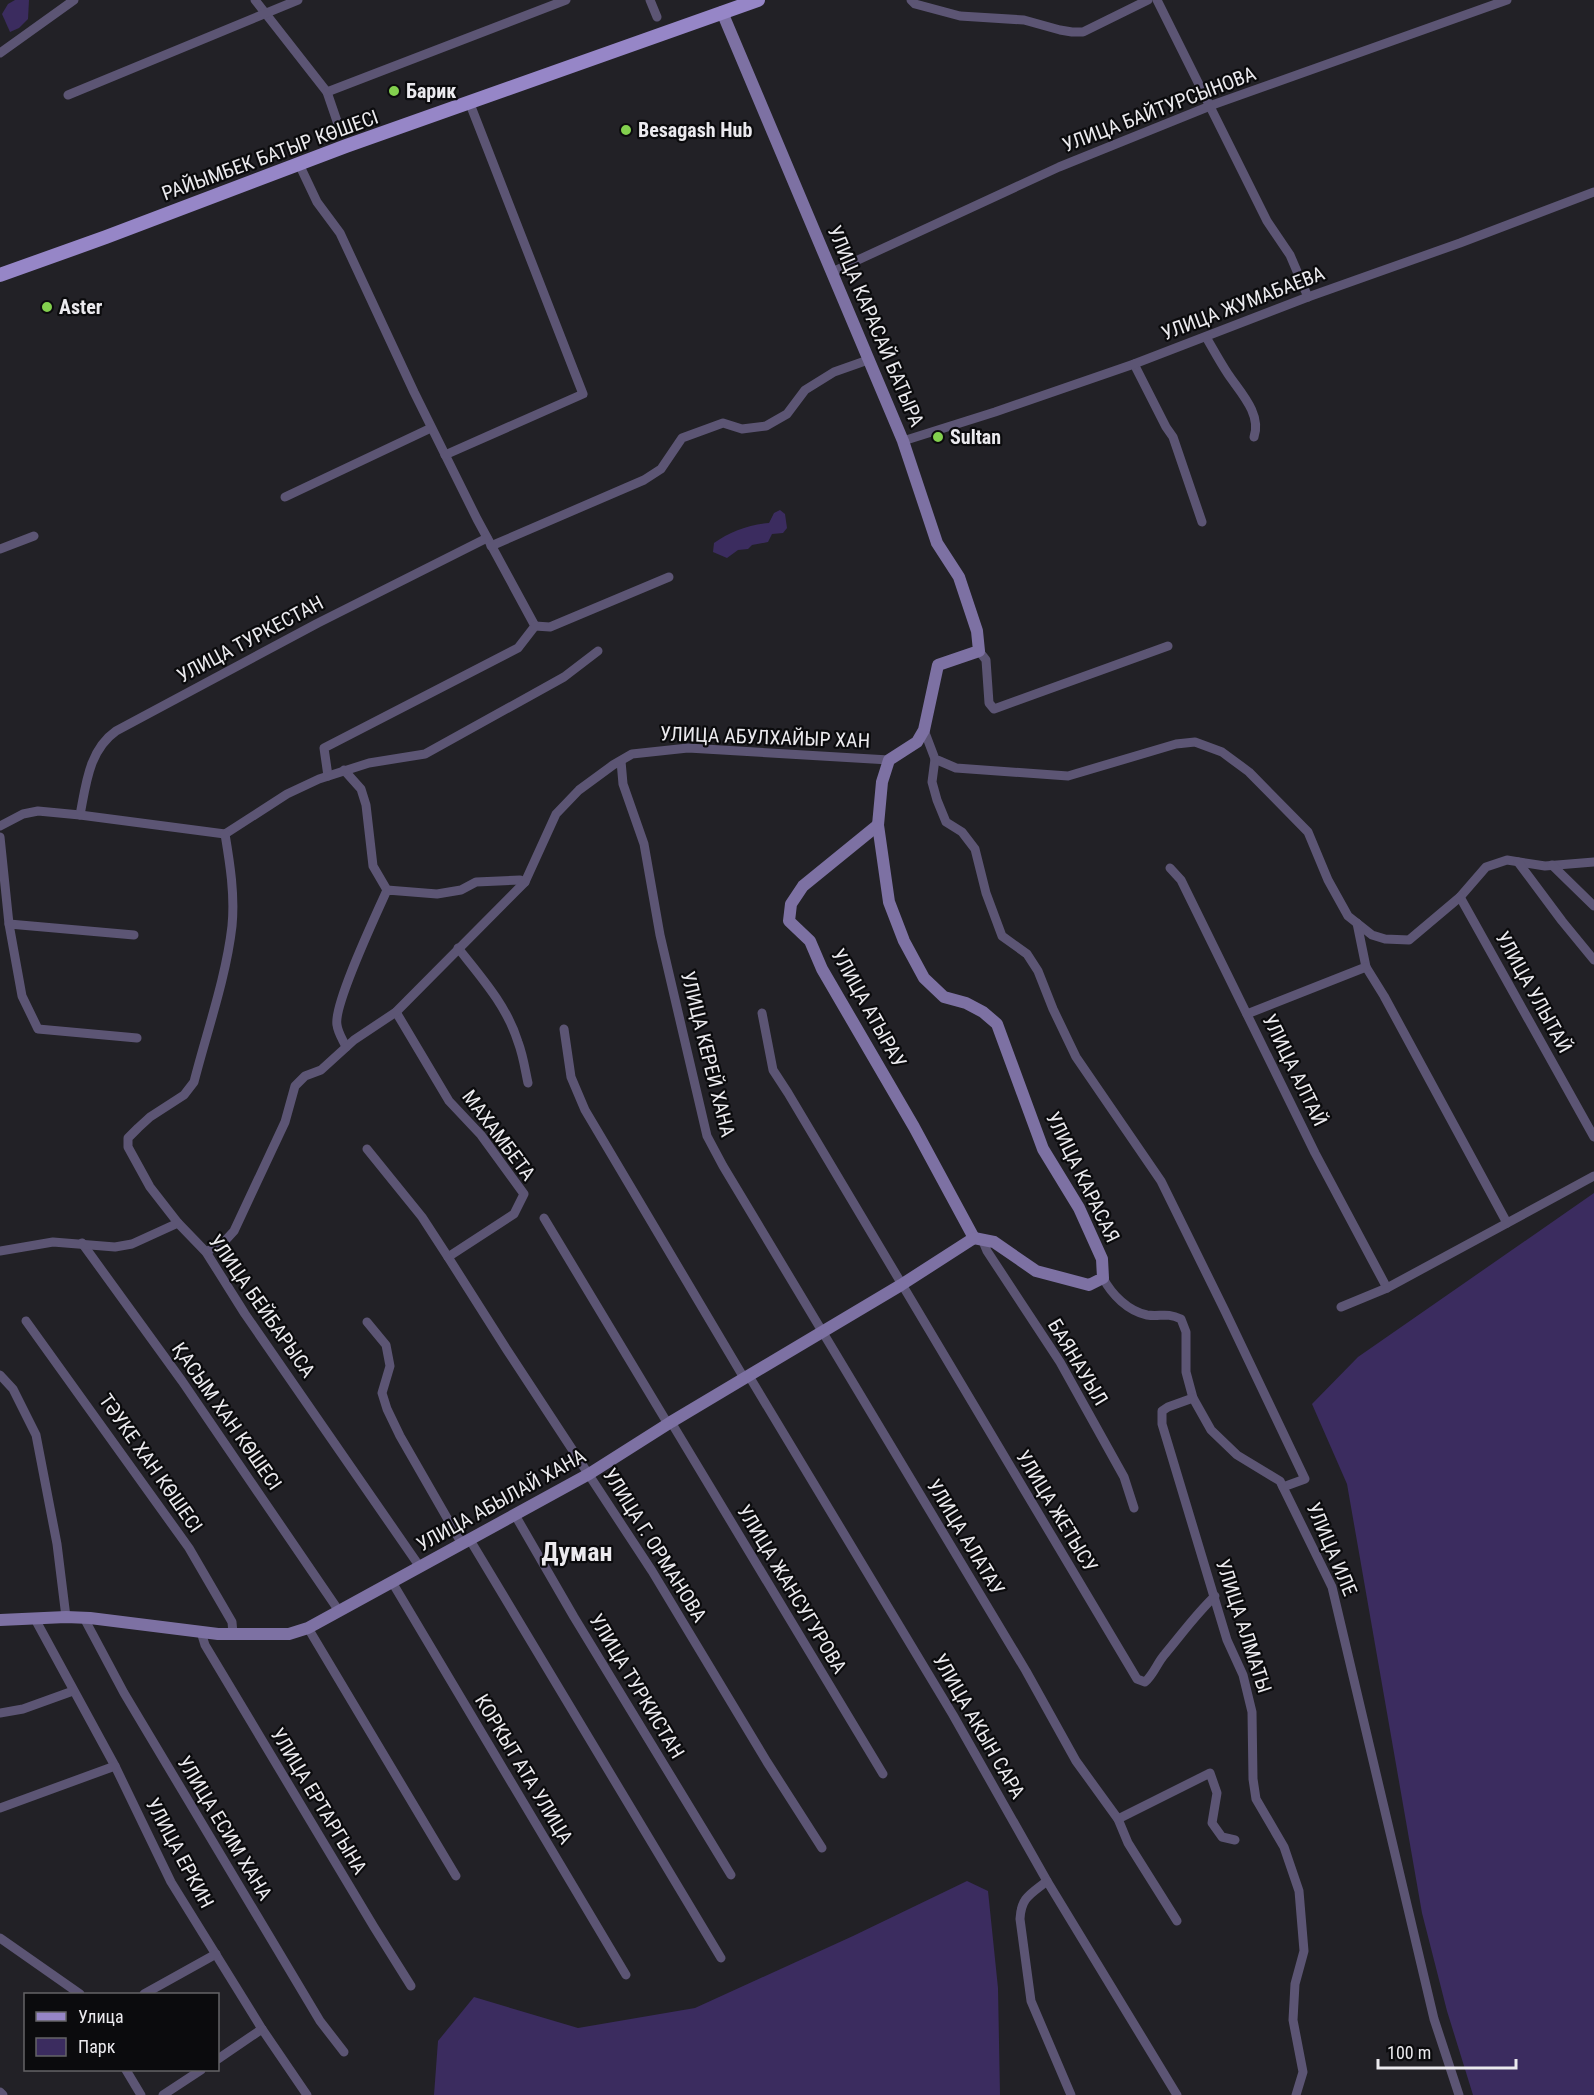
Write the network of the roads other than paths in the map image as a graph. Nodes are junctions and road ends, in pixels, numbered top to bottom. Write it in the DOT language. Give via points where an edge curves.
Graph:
graph roads {
  1 [pos="74,0"];
  2 [pos="255,0"];
  3 [pos="298,0"];
  4 [pos="566,0"];
  5 [pos="650,0"];
  6 [pos="758,0"];
  7 [pos="910,0"];
  8 [pos="1148,0"];
  9 [pos="1157,0"];
  10 [pos="1507,0"];
  11 [pos="722,12"];
  12 [pos="265,14"];
  13 [pos="657,17"];
  14 [pos="0,53"];
  15 [pos="327,92"];
  16 [pos="68,95"];
  17 [pos="470,104"];
  18 [pos="1211,106"];
  19 [pos="340,130"];
  20 [pos="299,164"];
  21 [pos="1594,192"];
  22 [pos="832,273"];
  23 [pos="0,275"];
  24 [pos="1308,297"];
  25 [pos="1206,337"];
  26 [pos="868,360"];
  27 [pos="1134,364"];
  28 [pos="431,428"];
  29 [pos="1254,437"];
  30 [pos="903,441"];
  31 [pos="445,455"];
  32 [pos="285,497"];
  33 [pos="1202,522"];
  34 [pos="34,536"];
  35 [pos="489,542"];
  36 [pos="0,549"];
  37 [pos="669,577"];
  38 [pos="535,626"];
  39 [pos="1168,646"];
  40 [pos="598,651"];
  41 [pos="979,651"];
  42 [pos="924,730"];
  43 [pos="935,759"];
  44 [pos="621,760"];
  45 [pos="889,760"];
  46 [pos="344,770"];
  47 [pos="328,776"];
  48 [pos="80,815"];
  49 [pos="878,825"];
  50 [pos="0,826"];
  51 [pos="225,834"];
  52 [pos="0,837"];
  53 [pos="1518,862"];
  54 [pos="1594,862"];
  55 [pos="1552,865"];
  56 [pos="1170,868"];
  57 [pos="525,882"];
  58 [pos="387,890"];
  59 [pos="1460,897"];
  60 [pos="1594,906"];
  61 [pos="1357,923"];
  62 [pos="9,924"];
  63 [pos="134,935"];
  64 [pos="458,948"];
  65 [pos="1594,960"];
  66 [pos="1366,967"];
  67 [pos="396,1012"];
  68 [pos="762,1013"];
  69 [pos="1247,1014"];
  70 [pos="564,1029"];
  71 [pos="137,1038"];
  72 [pos="345,1047"];
  73 [pos="528,1083"];
  74 [pos="1594,1137"];
  75 [pos="367,1149"];
  76 [pos="1594,1176"];
  77 [pos="544,1218"];
  78 [pos="178,1223"];
  79 [pos="1507,1223"];
  80 [pos="979,1238"];
  81 [pos="82,1243"];
  82 [pos="0,1251"];
  83 [pos="206,1252"];
  84 [pos="448,1257"];
  85 [pos="1103,1278"];
  86 [pos="901,1285"];
  87 [pos="1387,1288"];
  88 [pos="1341,1308"];
  89 [pos="26,1321"];
  90 [pos="367,1322"];
  91 [pos="822,1332"];
  92 [pos="0,1375"];
  93 [pos="747,1377"];
  94 [pos="1193,1398"];
  95 [pos="670,1423"];
  96 [pos="589,1474"];
  97 [pos="1283,1487"];
  98 [pos="1134,1508"];
  99 [pos="515,1515"];
  100 [pos="466,1542"];
  101 [pos="420,1567"];
  102 [pos="392,1582"];
  103 [pos="1215,1596"];
  104 [pos="339,1611"];
  105 [pos="66,1617"];
  106 [pos="84,1618"];
  107 [pos="35,1619"];
  108 [pos="0,1620"];
  109 [pos="308,1628"];
  110 [pos="201,1632"];
  111 [pos="233,1634"];
  112 [pos="73,1691"];
  113 [pos="0,1713"];
  114 [pos="115,1767"];
  115 [pos="883,1774"];
  116 [pos="0,1808"];
  117 [pos="1118,1819"];
  118 [pos="1235,1840"];
  119 [pos="822,1848"];
  120 [pos="731,1875"];
  121 [pos="456,1876"];
  122 [pos="1047,1881"];
  123 [pos="1177,1921"];
  124 [pos="0,1938"];
  125 [pos="216,1954"];
  126 [pos="721,1958"];
  127 [pos="626,1975"];
  128 [pos="411,1986"];
  129 [pos="77,1993"];
  130 [pos="148,1993"];
  131 [pos="262,2029"];
  132 [pos="344,2052"];
  133 [pos="219,2058"];
  134 [pos="127,2071"];
  135 [pos="199,2071"];
  136 [pos="141,2095"];
  137 [pos="163,2095"];
  138 [pos="307,2095"];
  139 [pos="1071,2095"];
  140 [pos="1177,2095"];
  141 [pos="1296,2095"];
  142 [pos="1459,2095"];
  1 -- 14 [label="street"];
  2 -- 12 [label="street"];
  3 -- 12 [label="street"];
  4 -- 15 [label="street"];
  5 -- 13 [label="street"];
  6 -- 11 [label="main road, РАЙЫМБЕК БАТЫР КӨШЕСІ"];
  7 -- 8 [label="street" via="960,16 1024,20 1072,32 1083,32"];
  9 -- 18 [label="street"];
  10 -- 18 [label="street, УЛИЦА БАЙТУРСЫНОВА"];
  11 -- 17 [label="main road, РАЙЫМБЕК БАТЫР КӨШЕСІ"];
  11 -- 22 [label="street, УЛИЦА КАРАСАЙ БАТЫРА"];
  12 -- 15 [label="street"];
  12 -- 16 [label="street"];
  15 -- 19 [label="street"];
  17 -- 20 [label="main road, РАЙЫМБЕК БАТЫР КӨШЕСІ"];
  17 -- 31 [label="street" via="583,394"];
  18 -- 22 [label="street, УЛИЦА БАЙТУРСЫНОВА" via="1059,167"];
  18 -- 24 [label="street"];
  20 -- 23 [label="main road, РАЙЫМБЕК БАТЫР КӨШЕСІ"];
  20 -- 28 [label="street" via="317,202 340,233"];
  21 -- 24 [label="street, УЛИЦА ЖУМАБАЕВА"];
  22 -- 26 [label="street, УЛИЦА КАРАСАЙ БАТЫРА"];
  24 -- 25 [label="street, УЛИЦА ЖУМАБАЕВА"];
  25 -- 27 [label="street, УЛИЦА ЖУМАБАЕВА"];
  25 -- 29 [label="street" via="1254,416"];
  26 -- 30 [label="street, УЛИЦА КАРАСАЙ БАТЫРА"];
  26 -- 35 [label="street, УЛИЦА ТУРКЕСТАН" via="834,372 805,390 787,414 766,426 742,429 723,423 682,438 661,469 644,480"];
  27 -- 30 [label="street, УЛИЦА ЖУМАБАЕВА"];
  27 -- 33 [label="street" via="1173,437"];
  28 -- 31 [label="street"];
  28 -- 32 [label="street"];
  30 -- 41 [label="street, УЛИЦА КАРАСАЙ БАТЫРА" via="937,543 959,577 977,631"];
  31 -- 35 [label="street"];
  34 -- 36 [label="street"];
  35 -- 38 [label="street"];
  35 -- 48 [label="street, УЛИЦА ТУРКЕСТАН" via="318,623 116,731 99,748 87,775"];
  37 -- 38 [label="street" via="550,627"];
  38 -- 47 [label="street" via="518,648 324,748"];
  39 -- 41 [label="street" via="994,709 989,703 986,660"];
  40 -- 46 [label="street" via="564,677 425,754"];
  41 -- 42 [label="street" via="938,665"];
  42 -- 43 [label="street"];
  42 -- 45 [label="street" via="917,742"];
  43 -- 61 [label="street" via="956,768 1068,776 1176,744 1195,742 1222,752 1250,772 1308,832 1328,880 1348,916"];
  43 -- 97 [label="street" via="932,782 937,800 946,822 962,832 975,849 1002,936 1027,954 1038,971 1076,1057 1161,1180 1225,1311 1305,1479"];
  44 -- 45 [label="street, УЛИЦА АБУЛХАЙЫР ХАН" via="632,754 688,748"];
  44 -- 57 [label="street, УЛИЦА АБУЛХАЙЫР ХАН" via="579,790 556,814"];
  44 -- 91 [label="street, УЛИЦА КЕРЕЙ ХАНА" via="623,784 644,844 660,935 707,1136"];
  45 -- 49 [label="street" via="882,782"];
  46 -- 47 [label="street"];
  46 -- 58 [label="street" via="361,789 373,866"];
  47 -- 51 [label="street" via="287,794"];
  48 -- 50 [label="street" via="38,811"];
  48 -- 51 [label="street"];
  49 -- 80 [label="street, УЛИЦА АТЫРАУ" via="803,886 791,904 789,921 810,941 822,969"];
  49 -- 85 [label="street, УЛИЦА КАРАСАЯ" via="889,902 904,941 924,978 944,997 966,1003 997,1024 1043,1149 1079,1208 1102,1259"];
  51 -- 78 [label="street, УЛИЦА БЕЙБАРЫСА" via="232,876 232,924 194,1082 184,1095 150,1117 128,1138 128,1147 150,1187"];
  52 -- 62 [label="street"];
  53 -- 55 [label="street"];
  53 -- 59 [label="street" via="1486,867"];
  53 -- 65 [label="street"];
  54 -- 55 [label="street"];
  55 -- 60 [label="street"];
  56 -- 69 [label="street, УЛИЦА АЛТАЙ" via="1181,880"];
  57 -- 58 [label="street" via="476,882 461,890 437,894"];
  57 -- 64 [label="street, УЛИЦА АБУЛХАЙЫР ХАН"];
  58 -- 72 [label="street" via="340,1002 336,1024"];
  59 -- 61 [label="street" via="1409,940 1372,935"];
  59 -- 74 [label="street, УЛИЦА УЛЫТАЙ"];
  61 -- 66 [label="street"];
  62 -- 63 [label="street"];
  62 -- 71 [label="street" via="22,996 38,1029"];
  64 -- 67 [label="street, УЛИЦА АБУЛХАЙЫР ХАН"];
  64 -- 73 [label="street" via="507,1014"];
  66 -- 69 [label="street"];
  66 -- 79 [label="street"];
  67 -- 72 [label="street, УЛИЦА АБУЛХАЙЫР ХАН"];
  67 -- 84 [label="street, МАХАМБЕТА" via="449,1101 481,1135 524,1194 514,1214"];
  68 -- 86 [label="street" via="772,1070"];
  69 -- 87 [label="street, УЛИЦА АЛТАЙ"];
  70 -- 93 [label="street, УЛИЦА АКЫН САРА" via="571,1077 585,1110"];
  72 -- 83 [label="street, УЛИЦА АБУЛХАЙЫР ХАН" via="321,1070 305,1076 295,1086 285,1122 234,1231"];
  75 -- 84 [label="street, УЛИЦА Г. ОРМАНОВА" via="422,1217"];
  76 -- 79 [label="street"];
  77 -- 95 [label="street, УЛИЦА ЖАНСУГУРОВА"];
  78 -- 81 [label="street" via="132,1244 115,1247"];
  78 -- 83 [label="street, УЛИЦА БЕЙБАРЫСА"];
  79 -- 87 [label="street"];
  80 -- 85 [label="street" via="994,1242 1036,1271 1089,1285"];
  80 -- 86 [label="street, УЛИЦА АБЫЛАЙ ХАНА"];
  80 -- 98 [label="street, БАЯНАУЫЛ" via="1060,1362 1124,1477"];
  81 -- 82 [label="street" via="53,1242"];
  81 -- 104 [label="street, ҚАСЫМ ХАН КӨШЕСІ"];
  83 -- 101 [label="street, УЛИЦА БЕЙБАРЫСА"];
  84 -- 96 [label="street, УЛИЦА Г. ОРМАНОВА"];
  85 -- 94 [label="street, УЛИЦА ИЛЕ" via="1110,1291 1129,1307 1148,1315 1169,1314 1181,1319 1186,1332 1186,1372"];
  86 -- 91 [label="street, УЛИЦА АБЫЛАЙ ХАНА"];
  86 -- 103 [label="street, УЛИЦА ЖЕТЫСУ" via="1137,1679 1145,1682 1152,1676 1192,1618"];
  87 -- 88 [label="street"];
  89 -- 111 [label="street, ТӘУКЕ ХАН КӨШЕСІ" via="189,1548 232,1622"];
  90 -- 100 [label="street" via="386,1345 390,1366 382,1393 387,1409 400,1437"];
  91 -- 93 [label="street, УЛИЦА АБЫЛАЙ ХАНА"];
  91 -- 117 [label="street, УЛИЦА АЛАТАУ" via="1076,1761"];
  92 -- 105 [label="street" via="13,1389 36,1435"];
  93 -- 95 [label="street, УЛИЦА АБЫЛАЙ ХАНА"];
  93 -- 122 [label="street, УЛИЦА АКЫН САРА" via="953,1715"];
  94 -- 97 [label="street, УЛИЦА ИЛЕ" via="1211,1430 1237,1455 1280,1481"];
  94 -- 103 [label="street, УЛИЦА АЛМАТЫ" via="1162,1412 1162,1424"];
  95 -- 96 [label="street, УЛИЦА АБЫЛАЙ ХАНА"];
  95 -- 115 [label="street, УЛИЦА ЖАНСУГУРОВА"];
  96 -- 99 [label="street, УЛИЦА АБЫЛАЙ ХАНА"];
  96 -- 119 [label="street, УЛИЦА Г. ОРМАНОВА"];
  97 -- 142 [label="street, УЛИЦА ИЛЕ" via="1332,1587 1434,2019"];
  99 -- 100 [label="street, УЛИЦА АБЫЛАЙ ХАНА"];
  99 -- 120 [label="street, УЛИЦА ТУРКИСТАН"];
  100 -- 101 [label="street, УЛИЦА АБЫЛАЙ ХАНА"];
  100 -- 126 [label="street"];
  101 -- 102 [label="street, УЛИЦА АБЫЛАЙ ХАНА"];
  102 -- 104 [label="street, УЛИЦА АБЫЛАЙ ХАНА"];
  102 -- 127 [label="street, КОРКЫТ АТА УЛИЦА"];
  103 -- 141 [label="street, УЛИЦА АЛМАТЫ" via="1252,1712 1252,1779 1256,1799 1284,1847 1299,1891 1304,1951 1295,1984 1293,2020 1303,2072"];
  104 -- 109 [label="street, УЛИЦА АБЫЛАЙ ХАНА"];
  105 -- 106 [label="street, УЛИЦА АБЫЛАЙ ХАНА"];
  105 -- 107 [label="street, УЛИЦА АБЫЛАЙ ХАНА"];
  106 -- 110 [label="street, УЛИЦА АБЫЛАЙ ХАНА"];
  106 -- 132 [label="street, УЛИЦА ЕСИМ ХАНА" via="165,1763 321,2021"];
  107 -- 108 [label="street, УЛИЦА АБЫЛАЙ ХАНА"];
  107 -- 112 [label="street, УЛИЦА ЕРКИН"];
  109 -- 111 [label="street, УЛИЦА АБЫЛАЙ ХАНА" via="289,1634"];
  109 -- 121 [label="street"];
  110 -- 111 [label="street, УЛИЦА АБЫЛАЙ ХАНА"];
  110 -- 128 [label="street, УЛИЦА ЕРТАРГЫНА" via="222,1675"];
  112 -- 113 [label="street"];
  112 -- 114 [label="street, УЛИЦА ЕРКИН"];
  114 -- 116 [label="street"];
  114 -- 125 [label="street, УЛИЦА ЕРКИН" via="171,1882"];
  117 -- 118 [label="street" via="1210,1773 1217,1793 1212,1823 1222,1837"];
  117 -- 123 [label="street, УЛИЦА АЛАТАУ"];
  122 -- 139 [label="street" via="1020,1905 1020,1919 1031,2001"];
  122 -- 140 [label="street, УЛИЦА АКЫН САРА"];
  124 -- 129 [label="street"];
  125 -- 130 [label="street"];
  125 -- 131 [label="street, УЛИЦА ЕРКИН"];
  131 -- 133 [label="street"];
  131 -- 138 [label="street, УЛИЦА ЕРКИН"];
  134 -- 136 [label="street"];
  135 -- 137 [label="street"];
}
